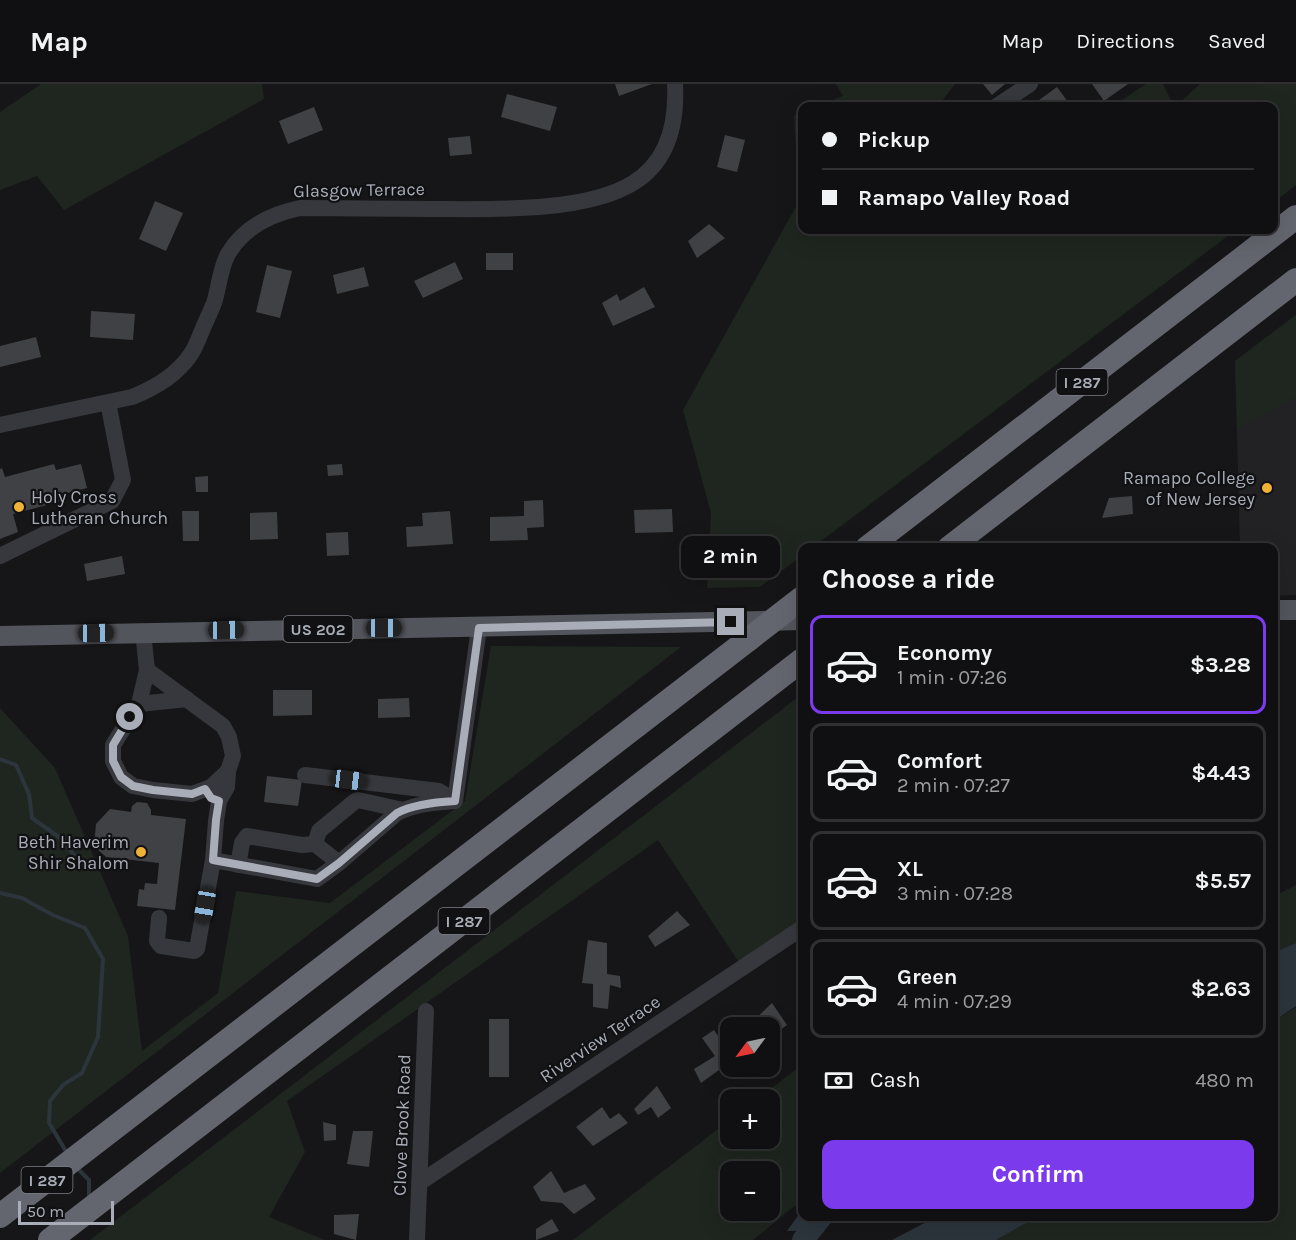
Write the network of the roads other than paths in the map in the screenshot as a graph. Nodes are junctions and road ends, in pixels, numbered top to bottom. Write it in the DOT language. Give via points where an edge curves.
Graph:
graph roads {
  1 [pos="675,84"];
  2 [pos="1030,84"];
  3 [pos="1004,102"];
  4 [pos="1296,217"];
  5 [pos="1278,231"];
  6 [pos="1274,234"];
  7 [pos="1296,280"];
  8 [pos="108,402"];
  9 [pos="0,425"];
  10 [pos="873,543"];
  11 [pos="955,543"];
  12 [pos="0,556"];
  13 [pos="798,601"];
  14 [pos="1278,610"];
  15 [pos="1296,610"];
  16 [pos="798,620"];
  17 [pos="479,628"];
  18 [pos="143,632"];
  19 [pos="0,636"];
  20 [pos="798,663"];
  21 [pos="147,670"];
  22 [pos="187,699"];
  23 [pos="139,704"];
  24 [pos="228,771"];
  25 [pos="305,775"];
  26 [pos="205,789"];
  27 [pos="219,801"];
  28 [pos="455,801"];
  29 [pos="403,810"];
  30 [pos="315,844"];
  31 [pos="213,860"];
  32 [pos="339,863"];
  33 [pos="238,865"];
  34 [pos="159,918"];
  35 [pos="798,931"];
  36 [pos="426,1011"];
  37 [pos="419,1183"];
  38 [pos="0,1216"];
  39 [pos="50,1240"];
  40 [pos="417,1240"];
  1 -- 8 [label="street, Glasgow Terrace" via="675,115 669,142 649,171 618,191 567,204 495,209 300,208 266,219 251,228 228,254 213,306 191,354 180,367 150,389"];
  2 -- 3 [label="street"];
  4 -- 5 [label="highway, I 287"];
  6 -- 10 [label="highway, I 287"];
  7 -- 11 [label="highway, I 287"];
  8 -- 9 [label="street, Glasgow Terrace"];
  8 -- 12 [label="street" via="123,480 112,501"];
  13 -- 38 [label="highway, I 287, bridge"];
  14 -- 15 [label="main road"];
  16 -- 17 [label="main road, US 202"];
  17 -- 18 [label="main road, US 202"];
  17 -- 28 [label="street"];
  18 -- 19 [label="main road, US 202"];
  18 -- 21 [label="street"];
  20 -- 39 [label="highway, I 287"];
  21 -- 22 [label="street"];
  21 -- 23 [label="street"];
  22 -- 23 [label="street"];
  22 -- 24 [label="street" via="223,726 232,756"];
  23 -- 26 [label="street" via="113,745 113,761 121,777 133,786 153,790 192,794"];
  24 -- 26 [label="street"];
  24 -- 27 [label="street" via="227,787"];
  25 -- 28 [label="street" via="439,791"];
  26 -- 27 [label="street"];
  27 -- 31 [label="street"];
  28 -- 29 [label="street"];
  29 -- 30 [label="street" via="358,800 319,831"];
  29 -- 32 [label="street"];
  30 -- 32 [label="street"];
  30 -- 33 [label="street" via="248,836 242,843"];
  31 -- 33 [label="street"];
  31 -- 34 [label="street" via="197,949 161,945 157,941"];
  32 -- 33 [label="street" via="317,879"];
  35 -- 37 [label="street, Riverview Terrace"];
  36 -- 37 [label="street, Clove Brook Road"];
  37 -- 40 [label="street, Clove Brook Road"];
}
